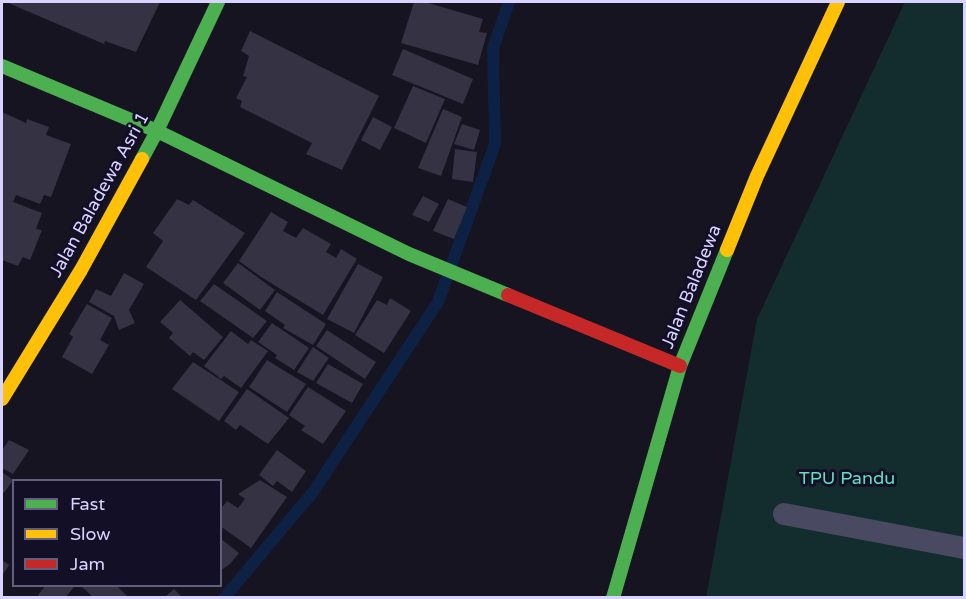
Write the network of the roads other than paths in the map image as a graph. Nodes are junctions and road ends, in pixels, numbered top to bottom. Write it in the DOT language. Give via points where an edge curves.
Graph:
graph roads {
  1 [pos="218,2"];
  2 [pos="838,2"];
  3 [pos="2,66"];
  4 [pos="157,131"];
  5 [pos="680,366"];
  6 [pos="2,399"];
  7 [pos="784,514"];
  8 [pos="964,548"];
  9 [pos="614,597"];
  1 -- 4 [label="street, Jalan Baladewa Asri 1"];
  2 -- 5 [label="street, Jalan Baladewa" via="757,176"];
  3 -- 4 [label="street"];
  4 -- 5 [label="street" via="409,254"];
  4 -- 6 [label="street, Jalan Baladewa Asri 1" via="81,270"];
  5 -- 9 [label="street, Jalan Baladewa"];
  7 -- 8 [label="lane"];
}
